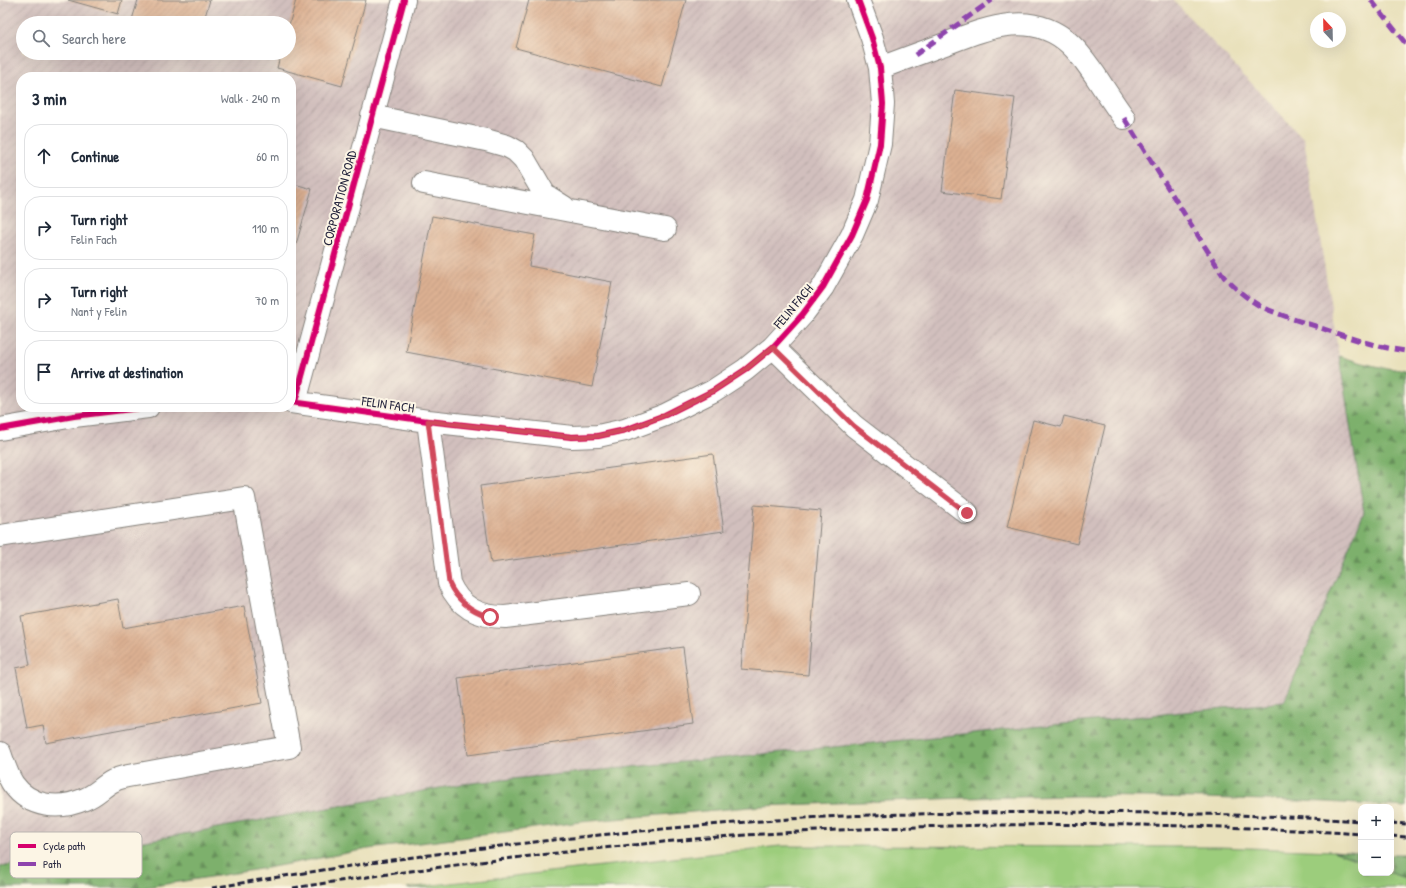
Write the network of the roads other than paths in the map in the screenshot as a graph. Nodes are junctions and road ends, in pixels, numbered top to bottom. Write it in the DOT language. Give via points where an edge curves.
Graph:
graph roads {
  1 [pos="404,0"];
  2 [pos="858,0"];
  3 [pos="880,68"];
  4 [pos="372,116"];
  5 [pos="1124,118"];
  6 [pos="424,182"];
  7 [pos="571,211"];
  8 [pos="665,229"];
  9 [pos="773,347"];
  10 [pos="296,391"];
  11 [pos="296,402"];
  12 [pos="107,412"];
  13 [pos="428,421"];
  14 [pos="0,429"];
  15 [pos="967,513"];
  16 [pos="5,538"];
  17 [pos="689,594"];
  18 [pos="0,754"];
  1 -- 4 [label="street, CORPORATION ROAD"];
  2 -- 3 [label="street, FELIN FACH"];
  3 -- 5 [label="street" via="975,32 1011,24 1026,24 1056,34 1070,44 1082,56"];
  3 -- 9 [label="street, FELIN FACH" via="883,104 880,144 867,200 852,235 823,287"];
  4 -- 7 [label="street" via="507,146 524,159 545,195"];
  4 -- 10 [label="street, CORPORATION ROAD"];
  6 -- 7 [label="street"];
  7 -- 8 [label="street"];
  9 -- 13 [label="street, FELIN FACH" via="713,391 665,415 626,430 598,436 572,437"];
  9 -- 15 [label="street" via="854,426"];
  11 -- 13 [label="street, FELIN FACH"];
  12 -- 14 [label="street"];
  13 -- 17 [label="street" via="447,574 453,592 471,609 490,617 505,617"];
  16 -- 18 [label="street" via="244,498 289,747 128,776 114,780 86,799 68,805 54,806 35,802 20,792 8,776"];
}
